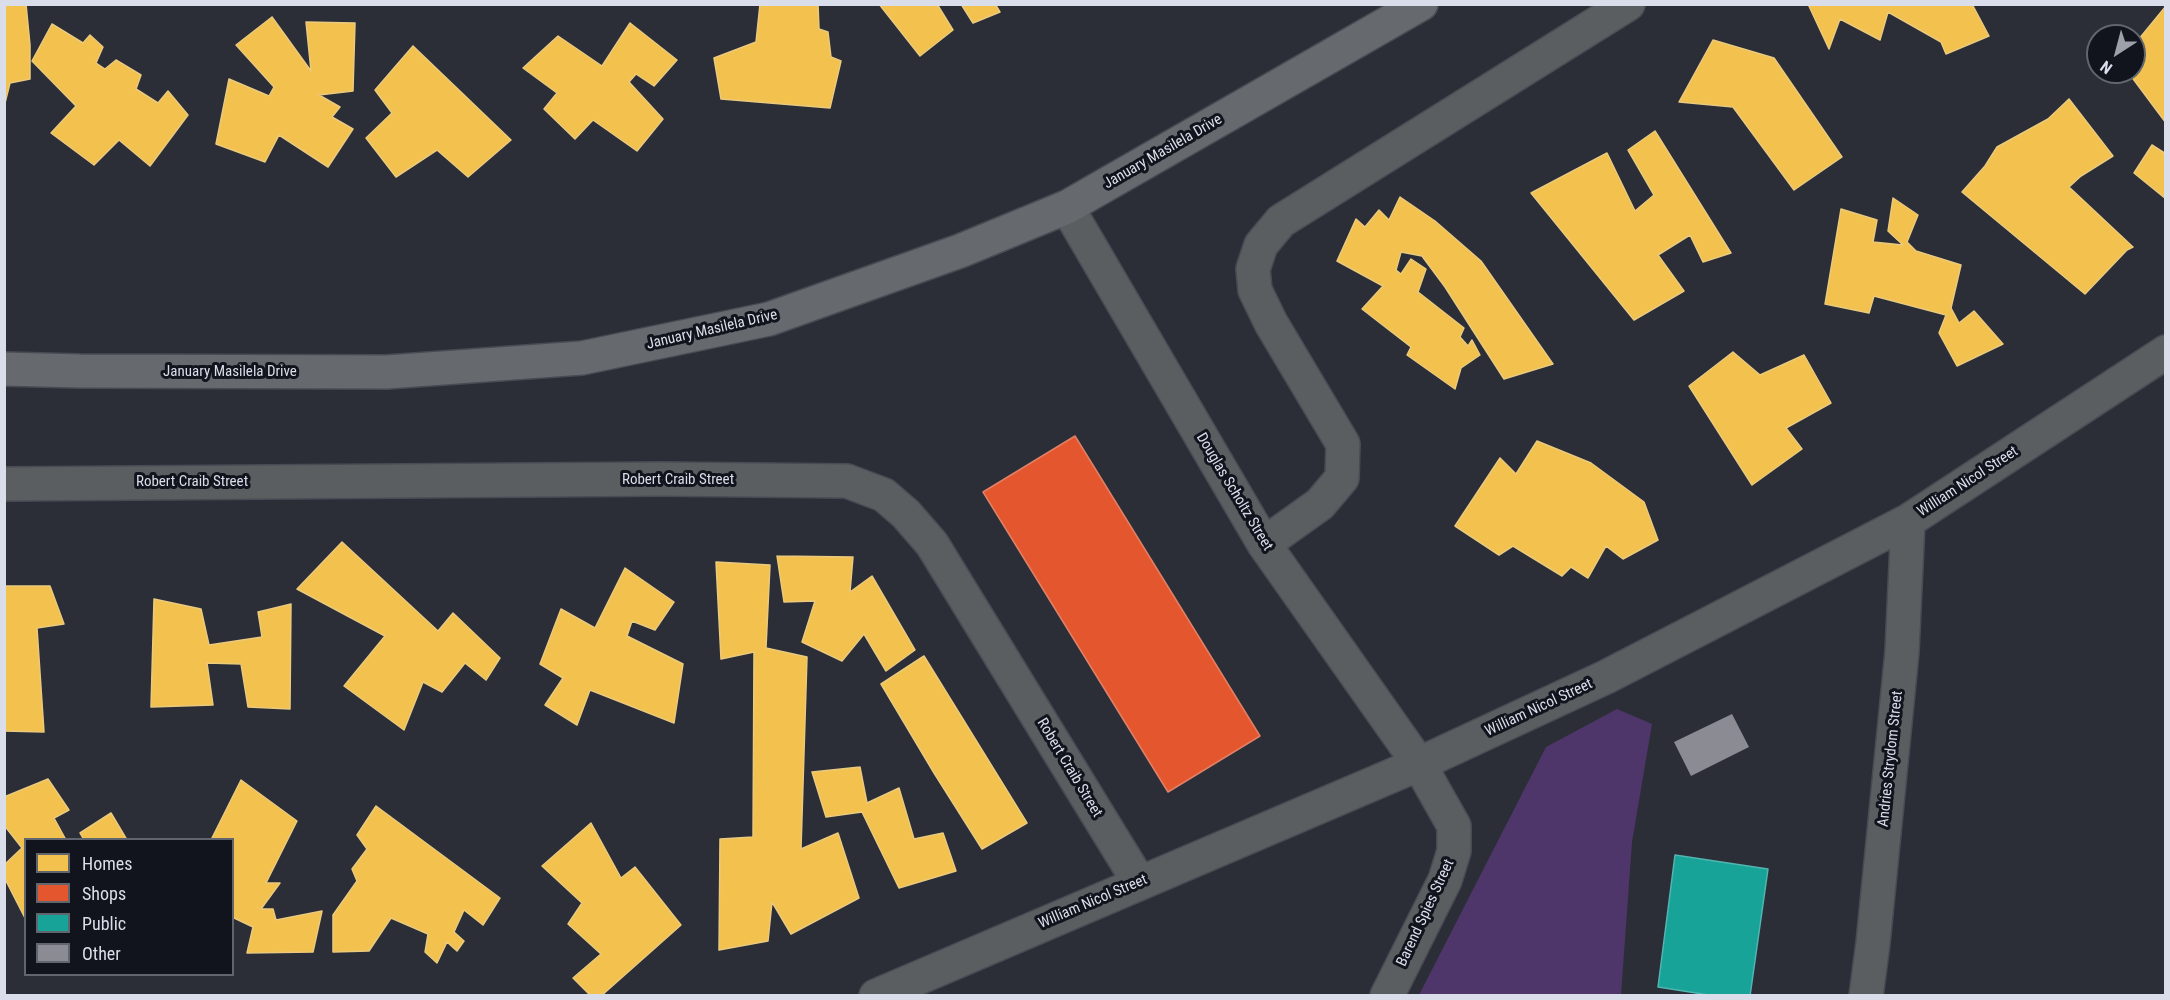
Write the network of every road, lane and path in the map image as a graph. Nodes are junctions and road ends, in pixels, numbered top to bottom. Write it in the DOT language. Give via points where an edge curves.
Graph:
graph roads {
  1 [pos="1421,4"];
  2 [pos="1628,4"];
  3 [pos="1067,207"];
  4 [pos="2166,352"];
  5 [pos="4,369"];
  6 [pos="4,484"];
  7 [pos="1908,521"];
  8 [pos="1264,544"];
  9 [pos="1419,764"];
  10 [pos="1139,882"];
  11 [pos="876,996"];
  12 [pos="1387,996"];
  13 [pos="1866,996"];
  1 -- 3 [label="main road, January Masilela Drive"];
  2 -- 8 [label="street" via="1281,221 1261,245 1253,269 1255,290 1270,323 1343,444 1342,478 1320,504"];
  3 -- 5 [label="main road, January Masilela Drive" via="960,251 769,319 582,358 387,372"];
  3 -- 8 [label="street, Douglas Scholtz Street"];
  4 -- 7 [label="street, William Nicol Street"];
  6 -- 10 [label="street, Robert Craib Street" via="847,481 884,495 932,544"];
  7 -- 9 [label="street, William Nicol Street" via="1606,677"];
  7 -- 13 [label="street, Andries Strydom Street" via="1902,652"];
  8 -- 9 [label="street, Douglas Scholtz Street"];
  9 -- 10 [label="street, William Nicol Street"];
  9 -- 12 [label="street, Barend Spies Street" via="1454,826 1454,851 1445,880"];
  10 -- 11 [label="street, William Nicol Street"];
}
